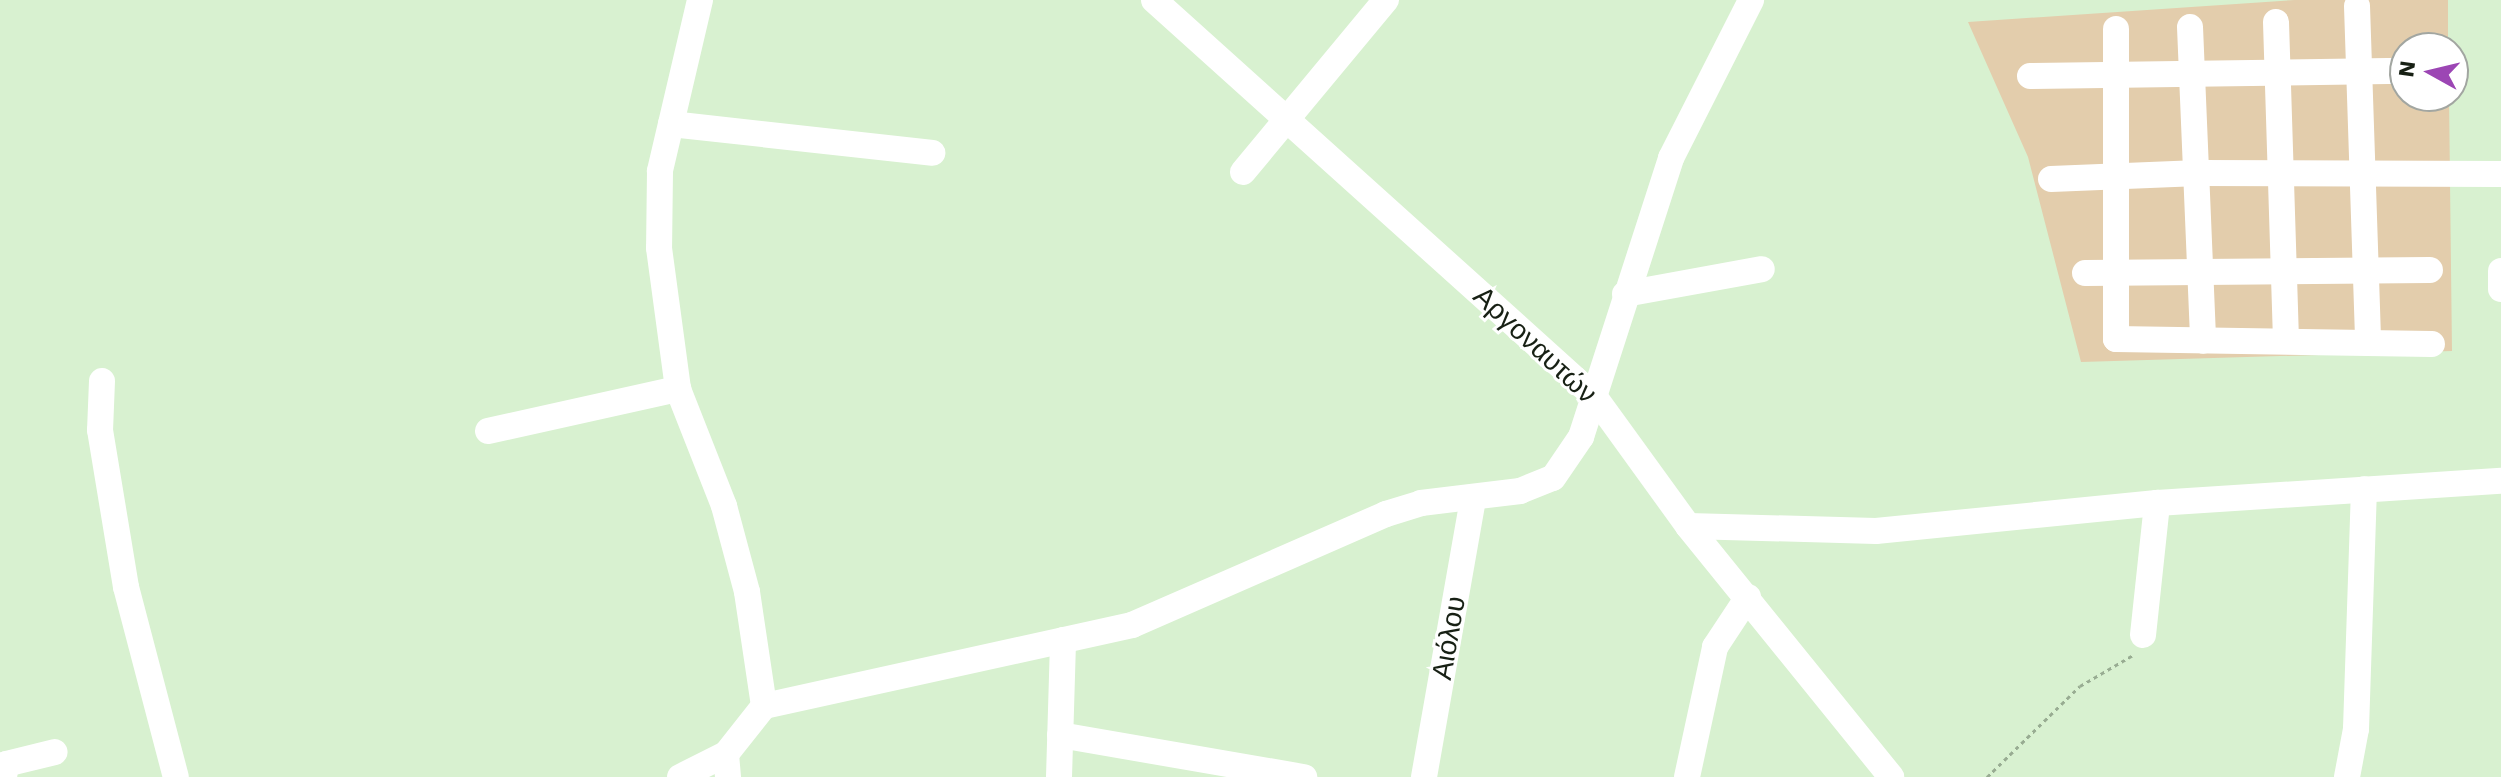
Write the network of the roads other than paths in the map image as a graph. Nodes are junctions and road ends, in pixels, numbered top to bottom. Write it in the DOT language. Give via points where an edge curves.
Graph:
graph roads {
  1 [pos="700,0"];
  2 [pos="1154,0"];
  3 [pos="1386,0"];
  4 [pos="1751,0"];
  5 [pos="2357,6"];
  6 [pos="2276,22"];
  7 [pos="2190,27"];
  8 [pos="2116,29"];
  9 [pos="2359,70"];
  10 [pos="2389,71"];
  11 [pos="2118,72"];
  12 [pos="2193,72"];
  13 [pos="2279,72"];
  14 [pos="2030,76"];
  15 [pos="1285,121"];
  16 [pos="671,124"];
  17 [pos="932,153"];
  18 [pos="1243,172"];
  19 [pos="2199,173"];
  20 [pos="2283,173"];
  21 [pos="2361,173"];
  22 [pos="2501,174"];
  23 [pos="2120,175"];
  24 [pos="2051,179"];
  25 [pos="1762,269"];
  26 [pos="2430,270"];
  27 [pos="2366,271"];
  28 [pos="2501,271"];
  29 [pos="2285,272"];
  30 [pos="2085,273"];
  31 [pos="2117,273"];
  32 [pos="2198,273"];
  33 [pos="2501,289"];
  34 [pos="1625,294"];
  35 [pos="2203,341"];
  36 [pos="2286,341"];
  37 [pos="2368,342"];
  38 [pos="2432,344"];
  39 [pos="102,381"];
  40 [pos="678,389"];
  41 [pos="1594,396"];
  42 [pos="488,431"];
  43 [pos="2501,481"];
  44 [pos="2364,489"];
  45 [pos="1473,498"];
  46 [pos="2157,503"];
  47 [pos="1688,526"];
  48 [pos="1748,597"];
  49 [pos="2143,635"];
  50 [pos="1063,640"];
  51 [pos="764,706"];
  52 [pos="1060,735"];
  53 [pos="55,752"];
  54 [pos="731,754"];
  55 [pos="4,777"];
  56 [pos="176,777"];
  57 [pos="680,777"];
  58 [pos="1059,777"];
  59 [pos="1304,777"];
  60 [pos="1424,777"];
  61 [pos="1687,777"];
  62 [pos="1891,777"];
  63 [pos="2347,777"];
  1 -- 16 [label="street"];
  2 -- 15 [label="street, Αργοναυτών"];
  3 -- 15 [label="street"];
  4 -- 34 [label="street" via="1671,158"];
  5 -- 9 [label="street"];
  6 -- 13 [label="street"];
  7 -- 12 [label="street"];
  8 -- 11 [label="street"];
  9 -- 10 [label="street"];
  9 -- 13 [label="street"];
  9 -- 21 [label="street"];
  11 -- 12 [label="street"];
  11 -- 14 [label="street"];
  11 -- 23 [label="street"];
  12 -- 13 [label="street"];
  12 -- 19 [label="street"];
  13 -- 20 [label="street"];
  15 -- 18 [label="street"];
  15 -- 41 [label="street, Αργοναυτών"];
  16 -- 17 [label="street"];
  16 -- 40 [label="street" via="660,171 657,222"];
  19 -- 20 [label="street"];
  19 -- 23 [label="street"];
  19 -- 32 [label="street"];
  20 -- 21 [label="street"];
  20 -- 29 [label="street"];
  21 -- 22 [label="street"];
  21 -- 27 [label="street"];
  23 -- 24 [label="street"];
  23 -- 31 [label="street"];
  25 -- 34 [label="street"];
  26 -- 27 [label="street"];
  27 -- 29 [label="street"];
  27 -- 37 [label="street"];
  28 -- 33 [label="street"];
  29 -- 32 [label="street"];
  29 -- 36 [label="street"];
  30 -- 31 [label="street"];
  31 -- 32 [label="street"];
  31 -- 35 [label="street" via="2116,339"];
  32 -- 35 [label="street"];
  34 -- 41 [label="street"];
  35 -- 36 [label="street"];
  36 -- 37 [label="street"];
  37 -- 38 [label="street"];
  39 -- 56 [label="street" via="100,430 126,587"];
  40 -- 42 [label="street"];
  40 -- 51 [label="street" via="724,506 744,577"];
  41 -- 45 [label="street" via="1576,447 1553,478 1529,489"];
  41 -- 47 [label="street, Αργοναυτών"];
  43 -- 44 [label="street"];
  44 -- 46 [label="street"];
  44 -- 63 [label="street" via="2356,729"];
  45 -- 50 [label="street" via="1386,514 1132,625"];
  45 -- 60 [label="street, Αιόλου"];
  46 -- 47 [label="street" via="1841,533"];
  46 -- 49 [label="street"];
  47 -- 48 [label="street, Αργοναυτών"];
  48 -- 61 [label="street" via="1715,647"];
  48 -- 62 [label="street, Αργοναυτών"];
  50 -- 51 [label="street"];
  50 -- 52 [label="street"];
  51 -- 54 [label="street"];
  52 -- 58 [label="street"];
  52 -- 59 [label="street"];
  53 -- 55 [label="street" via="6,764"];
  54 -- 57 [label="street"];
}
